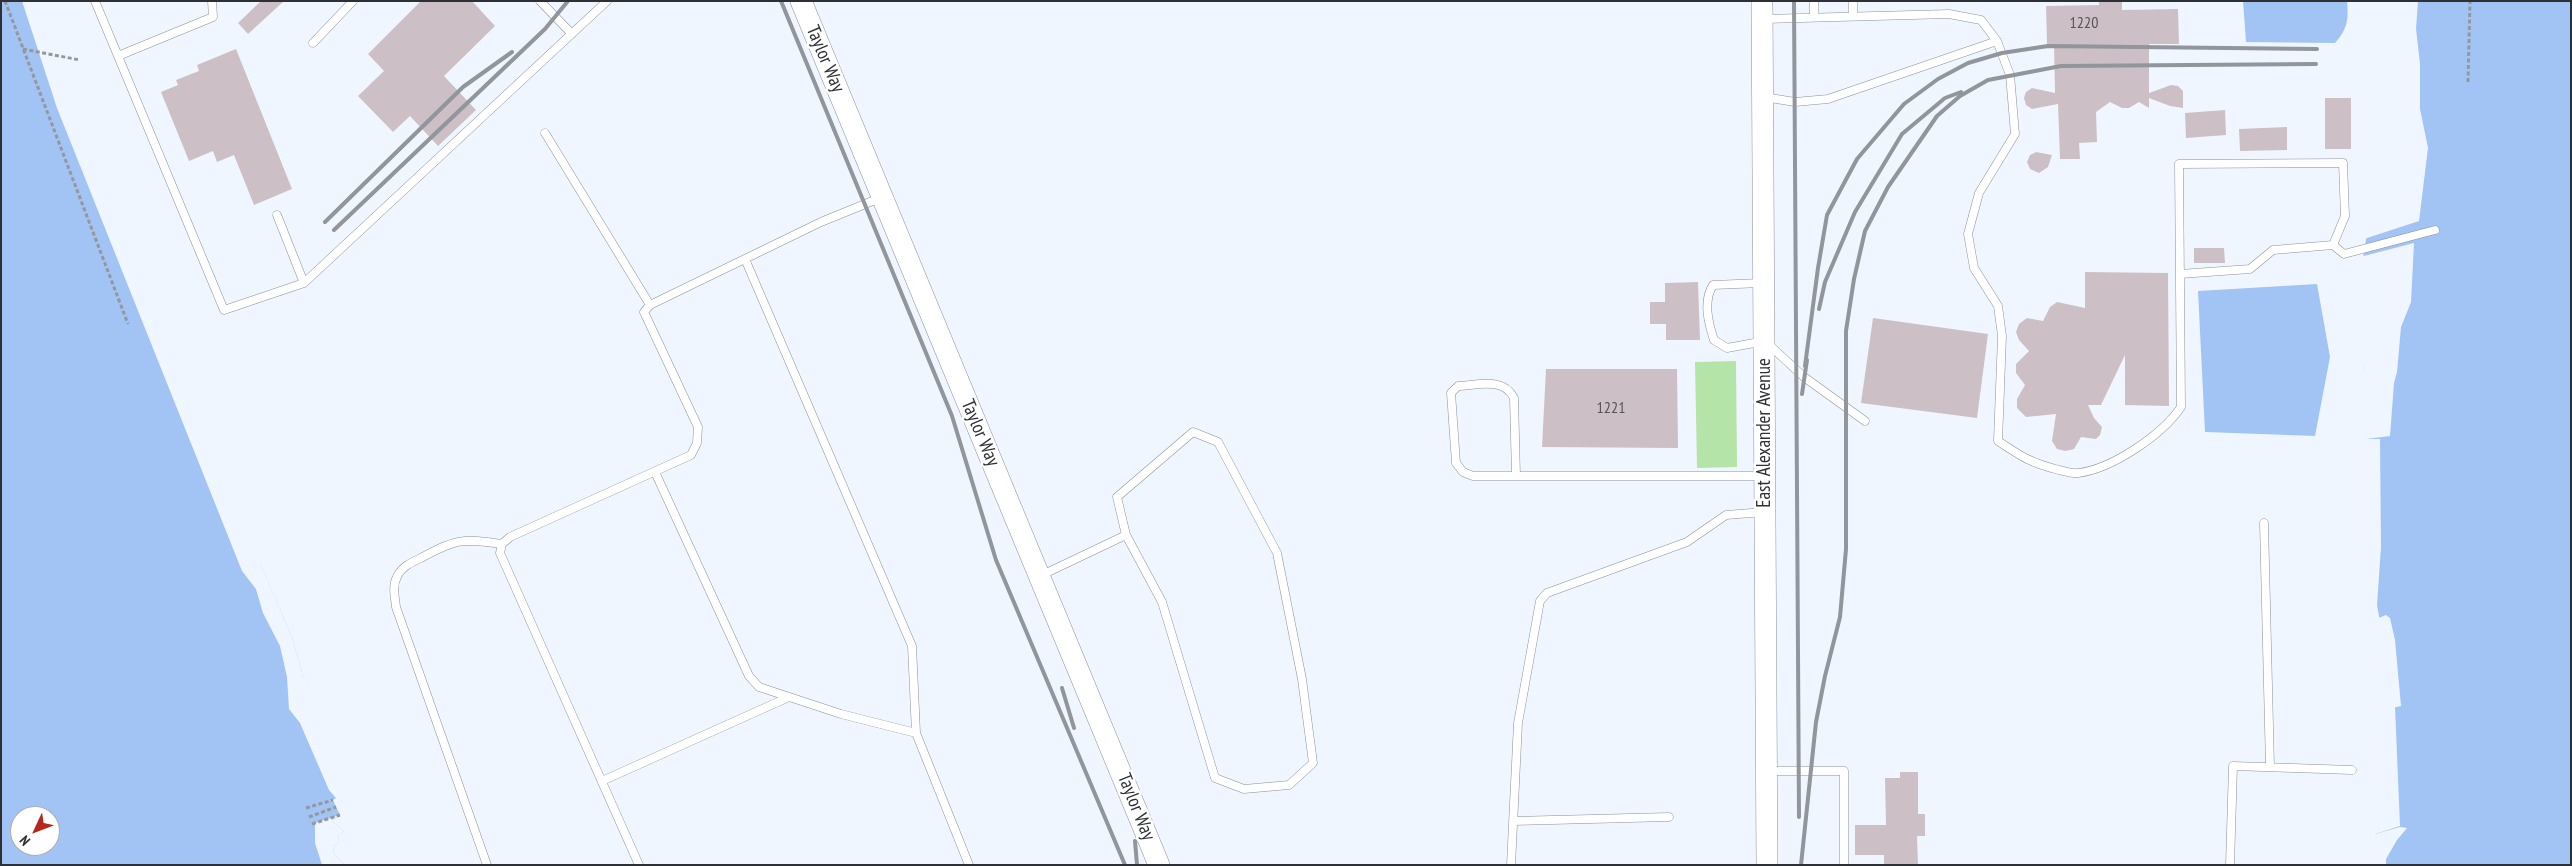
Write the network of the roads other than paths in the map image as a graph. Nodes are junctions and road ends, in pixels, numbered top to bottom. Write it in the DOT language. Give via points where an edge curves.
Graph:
graph roads {
  1 [pos="95,1"];
  2 [pos="212,1"];
  3 [pos="353,1"];
  4 [pos="540,1"];
  5 [pos="608,1"];
  6 [pos="801,1"];
  7 [pos="1814,1"];
  8 [pos="1853,1"];
  9 [pos="1762,10"];
  10 [pos="1853,16"];
  11 [pos="1814,18"];
  12 [pos="572,34"];
  13 [pos="1997,41"];
  14 [pos="313,43"];
  15 [pos="118,56"];
  16 [pos="1763,97"];
  17 [pos="545,133"];
  18 [pos="882,197"];
  19 [pos="277,215"];
  20 [pos="2434,230"];
  21 [pos="2333,245"];
  22 [pos="745,259"];
  23 [pos="2180,274"];
  24 [pos="304,283"];
  25 [pos="1764,283"];
  26 [pos="650,306"];
  27 [pos="1764,341"];
  28 [pos="1865,421"];
  29 [pos="655,472"];
  30 [pos="1516,476"];
  31 [pos="1765,476"];
  32 [pos="1766,512"];
  33 [pos="2264,522"];
  34 [pos="1126,535"];
  35 [pos="502,544"];
  36 [pos="1040,576"];
  37 [pos="789,696"];
  38 [pos="916,733"];
  39 [pos="2270,767"];
  40 [pos="2352,770"];
  41 [pos="1767,771"];
  42 [pos="602,781"];
  43 [pos="1669,817"];
  44 [pos="1513,821"];
  45 [pos="487,865"];
  46 [pos="639,865"];
  47 [pos="969,865"];
  48 [pos="1160,865"];
  49 [pos="1511,865"];
  50 [pos="1767,865"];
  51 [pos="1844,865"];
  52 [pos="2230,865"];
  1 -- 15 [label="lane"];
  2 -- 15 [label="lane" via="213,18"];
  3 -- 14 [label="lane"];
  4 -- 12 [label="lane"];
  5 -- 12 [label="lane"];
  6 -- 18 [label="street, Taylor Way"];
  7 -- 11 [label="lane"];
  8 -- 10 [label="lane"];
  9 -- 11 [label="lane"];
  9 -- 16 [label="street, East Alexander Avenue"];
  10 -- 11 [label="lane"];
  10 -- 13 [label="lane" via="1948,14 1980,20"];
  12 -- 24 [label="lane"];
  13 -- 16 [label="lane" via="1828,99 1795,102"];
  13 -- 23 [label="lane" via="2010,75 2015,134 1979,193 1968,234 1974,268 1998,306 2002,336 1998,441 2031,463 2076,474 2113,462 2172,421 2181,407"];
  15 -- 24 [label="lane" via="224,310"];
  16 -- 25 [label="street, East Alexander Avenue"];
  17 -- 26 [label="lane"];
  18 -- 22 [label="lane"];
  18 -- 36 [label="street, Taylor Way"];
  19 -- 24 [label="lane"];
  20 -- 21 [label="lane" via="2344,254"];
  21 -- 23 [label="lane" via="2273,250 2250,269"];
  21 -- 23 [label="lane" via="2345,216 2344,163 2179,164"];
  22 -- 26 [label="lane"];
  22 -- 38 [label="lane" via="912,646"];
  25 -- 27 [label="street, East Alexander Avenue"];
  25 -- 27 [label="lane" via="1713,285 1707,295 1709,325 1714,340 1728,348"];
  26 -- 29 [label="lane" via="644,312 698,427 697,443 691,455"];
  27 -- 28 [label="lane" via="1804,377"];
  27 -- 31 [label="street, East Alexander Avenue"];
  29 -- 35 [label="lane"];
  29 -- 37 [label="lane" via="749,676 760,686"];
  30 -- 30 [label="lane" via="1473,476 1463,472 1456,463 1451,393 1458,386 1500,384 1510,389 1514,398"];
  30 -- 31 [label="lane"];
  31 -- 32 [label="street, East Alexander Avenue"];
  32 -- 41 [label="street, East Alexander Avenue"];
  32 -- 44 [label="lane" via="1726,515 1687,542 1547,592 1540,601 1518,723"];
  33 -- 39 [label="lane"];
  34 -- 34 [label="lane" via="1162,602 1216,778 1244,790 1289,785 1313,763 1302,679 1277,554 1218,442 1193,432 1117,497"];
  34 -- 36 [label="lane"];
  35 -- 42 [label="lane" via="500,553"];
  35 -- 45 [label="lane" via="473,540 451,542 407,565 397,576 394,589 396,607"];
  36 -- 48 [label="street, Taylor Way"];
  37 -- 38 [label="lane" via="841,714"];
  37 -- 42 [label="lane"];
  38 -- 47 [label="lane"];
  39 -- 40 [label="lane"];
  39 -- 52 [label="lane" via="2233,766"];
  41 -- 50 [label="street, East Alexander Avenue"];
  41 -- 51 [label="lane" via="1844,771"];
  42 -- 46 [label="lane"];
  43 -- 44 [label="lane"];
  44 -- 49 [label="lane"];
}
